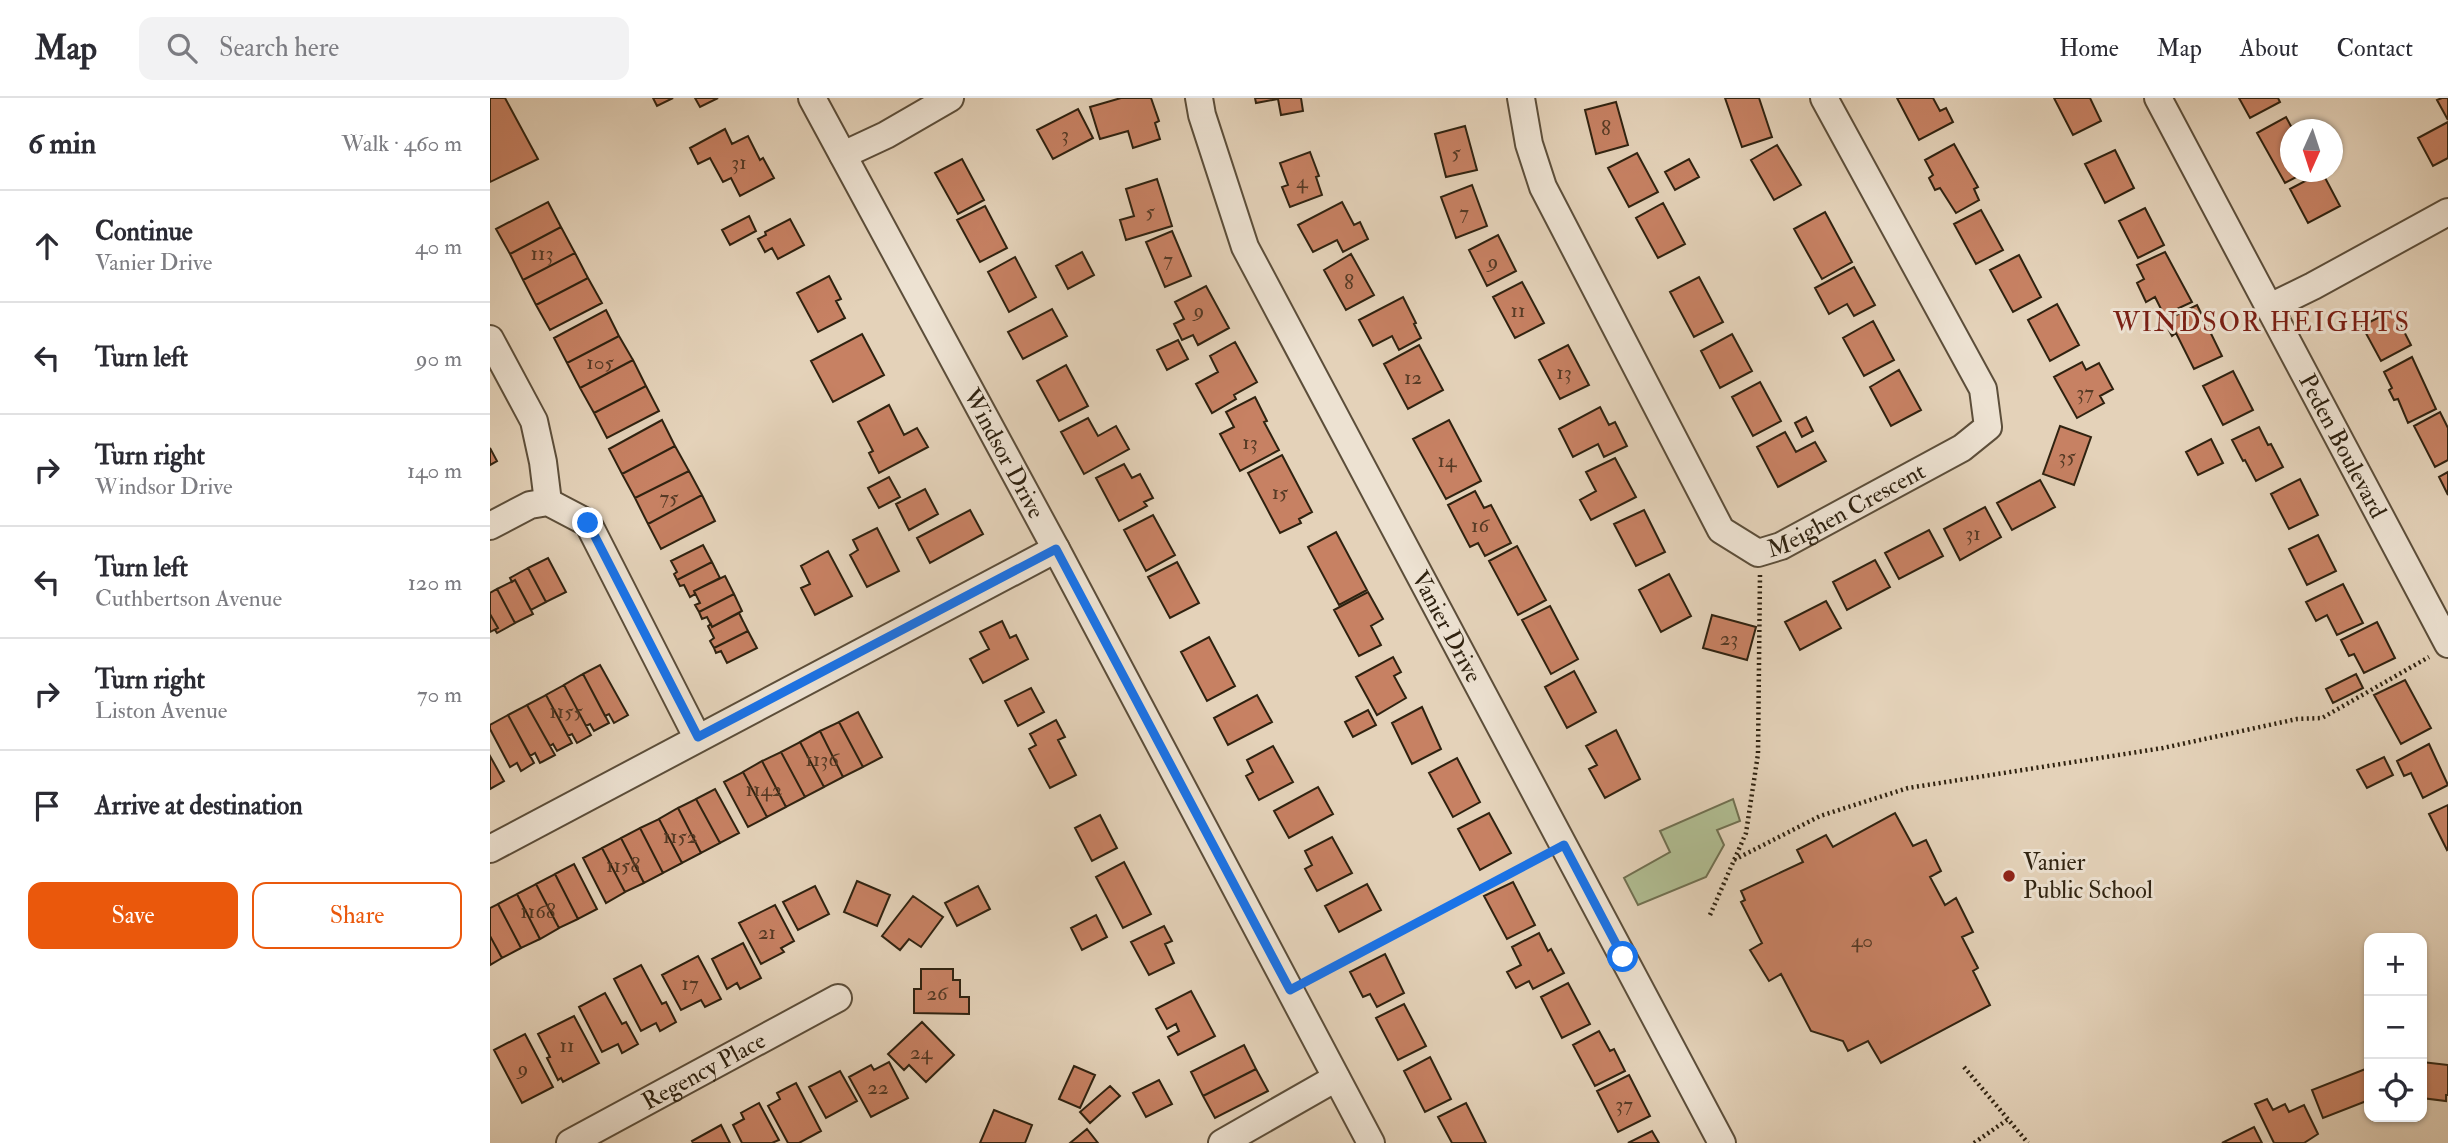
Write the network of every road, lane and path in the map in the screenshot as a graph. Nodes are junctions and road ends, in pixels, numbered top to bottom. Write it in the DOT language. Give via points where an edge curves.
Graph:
graph roads {
  1 [pos="811,98"];
  2 [pos="950,98"];
  3 [pos="1199,98"];
  4 [pos="1521,98"];
  5 [pos="1824,98"];
  6 [pos="2158,98"];
  7 [pos="843,155"];
  8 [pos="2448,212"];
  9 [pos="2270,307"];
  10 [pos="490,338"];
  11 [pos="548,502"];
  12 [pos="490,526"];
  13 [pos="1056,549"];
  14 [pos="1758,553"];
  15 [pos="2443,648"];
  16 [pos="698,737"];
  17 [pos="1564,845"];
  18 [pos="490,849"];
  19 [pos="1734,860"];
  20 [pos="1710,915"];
  21 [pos="1290,990"];
  22 [pos="838,998"];
  23 [pos="1964,1067"];
  24 [pos="1336,1078"];
  25 [pos="2007,1120"];
  26 [pos="570,1143"];
  27 [pos="1222,1143"];
  28 [pos="1371,1143"];
  29 [pos="1722,1143"];
  30 [pos="1974,1143"];
  31 [pos="2028,1143"];
  1 -- 7 [label="street, Windsor Drive"];
  2 -- 7 [label="street"];
  3 -- 17 [label="street, Vanier Drive" via="1245,247"];
  4 -- 14 [label="street, Meighen Crescent" via="1543,187 1721,530"];
  5 -- 14 [label="street, Meighen Crescent" via="1983,389 1988,427 1950,455 1780,546"];
  6 -- 9 [label="street, Peden Boulevard"];
  7 -- 13 [label="street, Windsor Drive"];
  8 -- 9 [label="street"];
  9 -- 15 [label="street, Peden Boulevard"];
  10 -- 11 [label="street" via="534,421"];
  11 -- 12 [label="street" via="530,505"];
  11 -- 16 [label="street" via="588,523"];
  13 -- 16 [label="street"];
  13 -- 21 [label="street, Windsor Drive"];
  14 -- 19 [label="path" via="1762,601 1758,754 1746,832"];
  15 -- 19 [label="path" via="2322,718 1909,788 1820,816"];
  16 -- 18 [label="street"];
  17 -- 21 [label="path"];
  17 -- 29 [label="street, Vanier Drive"];
  19 -- 20 [label="path"];
  21 -- 24 [label="street, Windsor Drive"];
  22 -- 26 [label="street, Regency Place"];
  23 -- 25 [label="path"];
  24 -- 27 [label="street"];
  24 -- 28 [label="street, Windsor Drive"];
  25 -- 30 [label="path"];
  25 -- 31 [label="path"];
}
